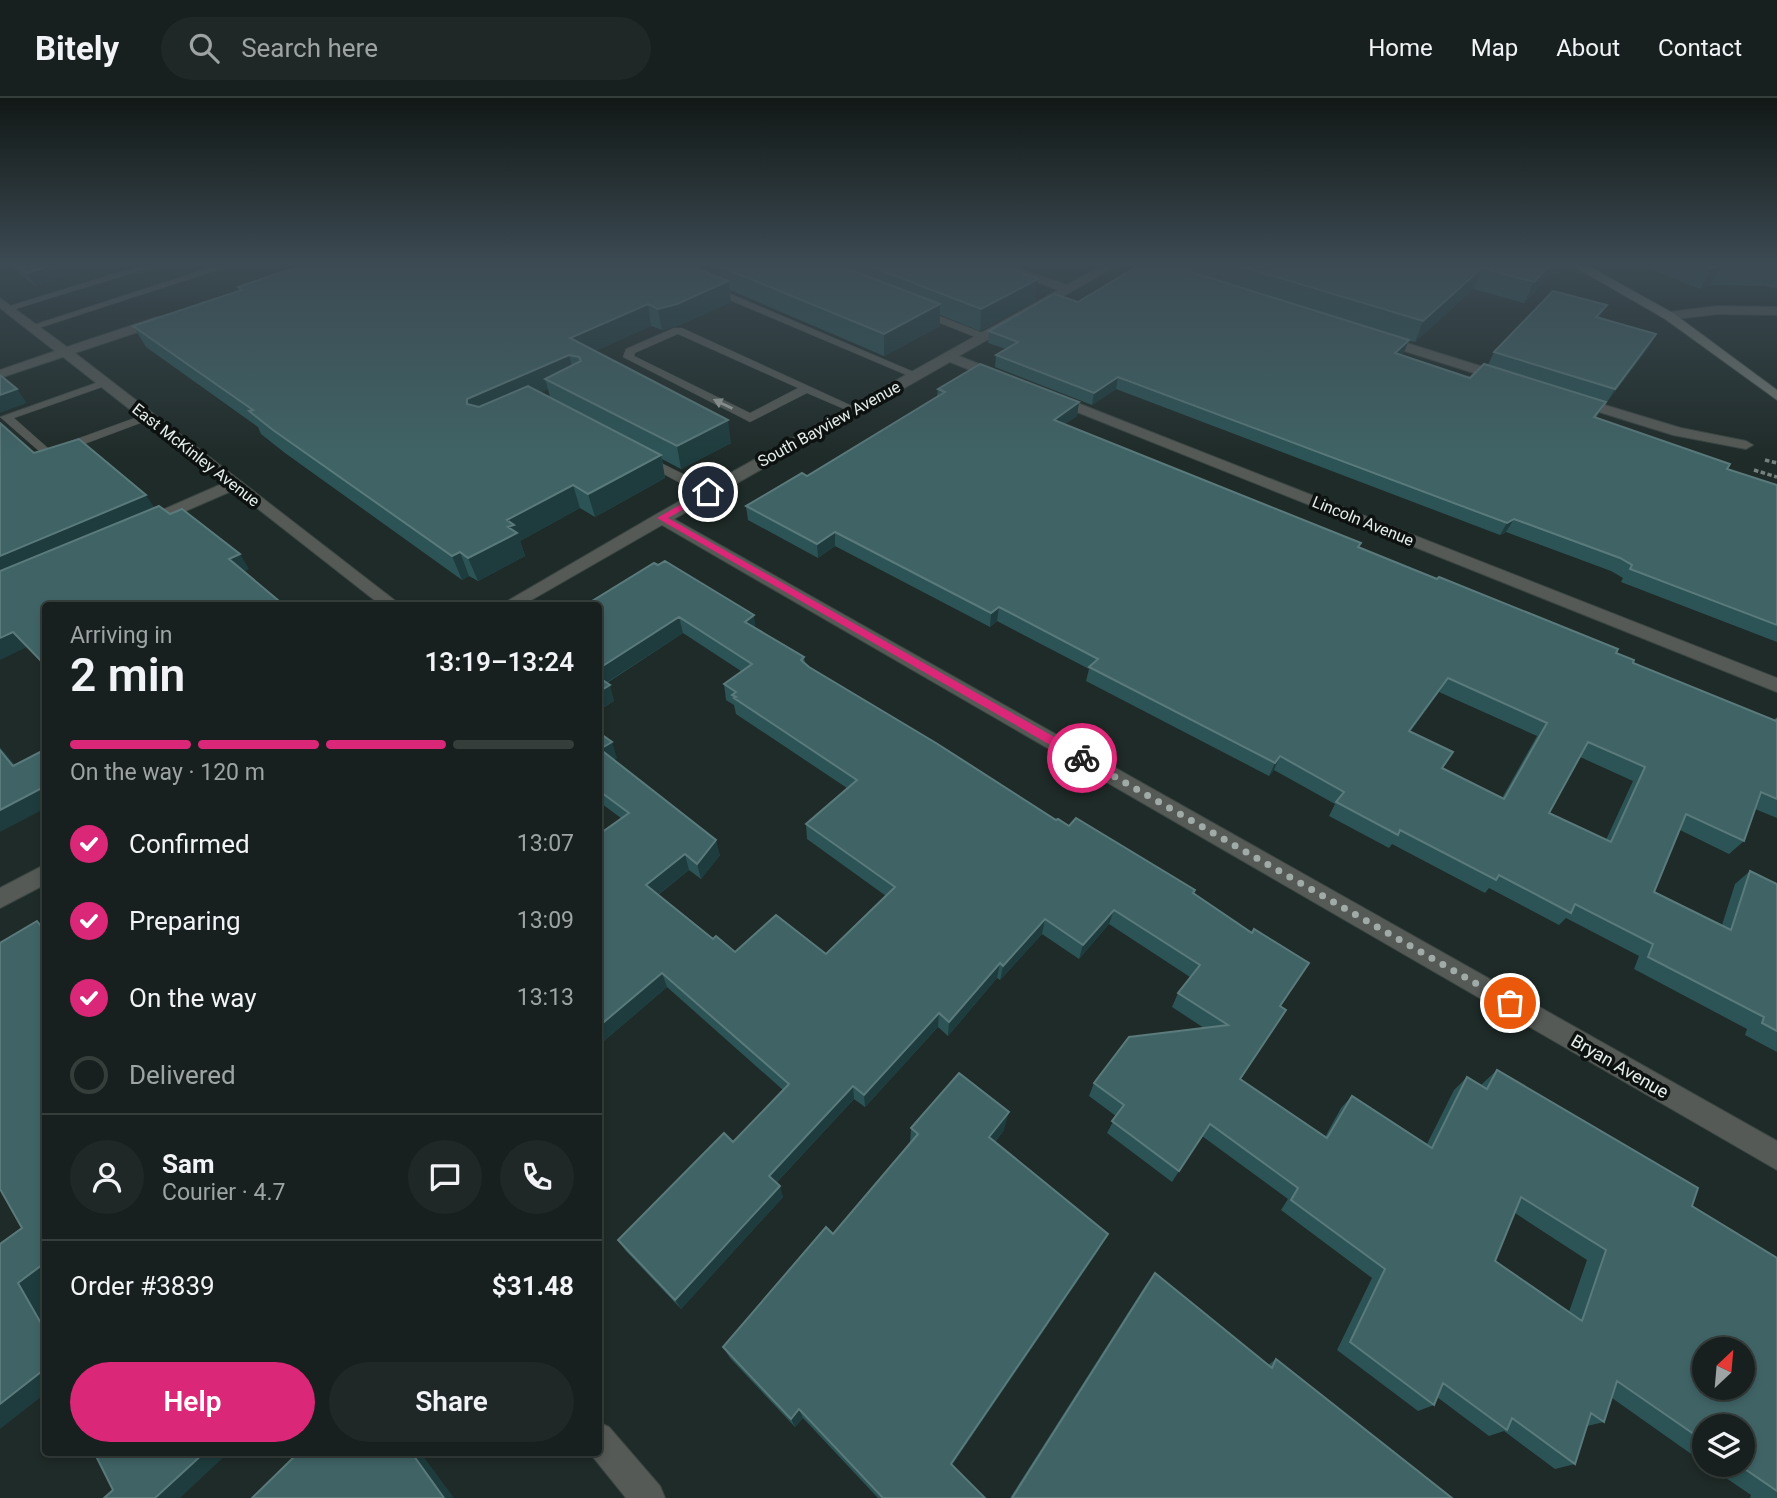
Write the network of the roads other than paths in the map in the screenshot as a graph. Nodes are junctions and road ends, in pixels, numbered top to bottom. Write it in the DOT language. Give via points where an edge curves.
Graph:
graph roads {
  1 [pos="34,328"];
  2 [pos="135,328"];
  3 [pos="805,328"];
  4 [pos="962,328"];
  5 [pos="999,328"];
  6 [pos="1686,328"];
  7 [pos="1371,336"];
  8 [pos="984,337"];
  9 [pos="64,352"];
  10 [pos="949,357"];
  11 [pos="0,374"];
  12 [pos="915,375"];
  13 [pos="1518,382"];
  14 [pos="104,383"];
  15 [pos="805,389"];
  16 [pos="1558,395"];
  17 [pos="1777,396"];
  18 [pos="855,410"];
  19 [pos="147,417"];
  20 [pos="1746,445"];
  21 [pos="628,450"];
  22 [pos="234,484"];
  23 [pos="708,492"];
  24 [pos="662,518"];
  25 [pos="124,532"];
  26 [pos="389,602"];
  27 [pos="514,602"];
  28 [pos="1777,685"];
  29 [pos="42,875"];
  30 [pos="0,899"];
  31 [pos="1777,1156"];
  32 [pos="602,1443"];
  33 [pos="648,1498"];
  1 -- 9 [label="street, East McKinley Avenue"];
  2 -- 9 [label="street"];
  3 -- 12 [label="lane"];
  4 -- 8 [label="lane"];
  5 -- 8 [label="street, South Bayview Avenue"];
  6 -- 17 [label="main road"];
  7 -- 13 [label="street"];
  8 -- 10 [label="street, South Bayview Avenue"];
  9 -- 11 [label="street"];
  9 -- 14 [label="street, East McKinley Avenue"];
  10 -- 12 [label="street, South Bayview Avenue"];
  10 -- 28 [label="street, Lincoln Avenue"];
  12 -- 18 [label="street, South Bayview Avenue"];
  14 -- 19 [label="street, East McKinley Avenue"];
  14 -- 19 [label="lane" via="6,417 47,454"];
  15 -- 15 [label="lane, one-way" via="750,418 628,357 630,351 678,330"];
  15 -- 18 [label="lane"];
  16 -- 20 [label="street" via="1678,432"];
  18 -- 23 [label="street, South Bayview Avenue"];
  19 -- 22 [label="street, East McKinley Avenue"];
  21 -- 23 [label="lane"];
  22 -- 25 [label="street"];
  22 -- 26 [label="street, East McKinley Avenue"];
  23 -- 24 [label="street, South Bayview Avenue"];
  24 -- 27 [label="street, South Bayview Avenue"];
  24 -- 31 [label="street, Bryan Avenue"];
  29 -- 30 [label="street"];
  32 -- 33 [label="street"];
}
